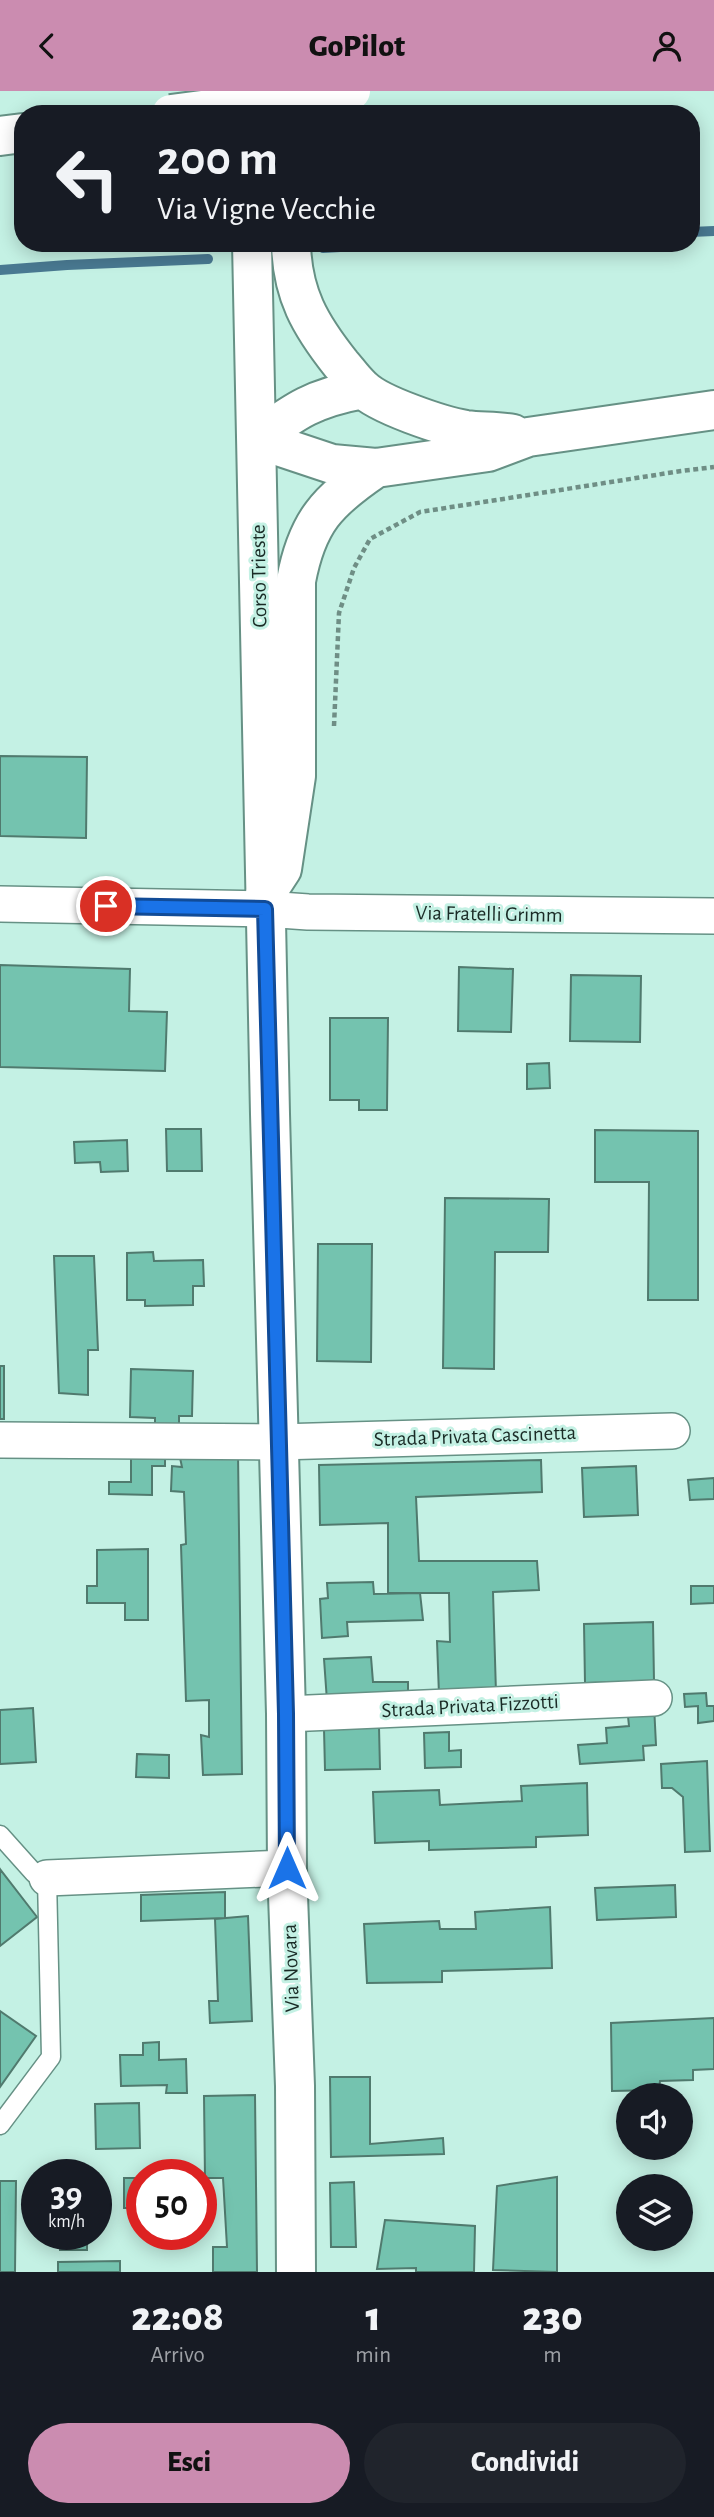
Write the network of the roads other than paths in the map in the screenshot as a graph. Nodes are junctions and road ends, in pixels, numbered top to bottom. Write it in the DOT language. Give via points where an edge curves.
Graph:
graph roads {
  1 [pos="351,91"];
  2 [pos="242,105"];
  3 [pos="252,252"];
  4 [pos="292,252"];
  5 [pos="363,389"];
  6 [pos="714,410"];
  7 [pos="528,437"];
  8 [pos="257,439"];
  9 [pos="376,468"];
  10 [pos="265,902"];
  11 [pos="0,904"];
  12 [pos="714,916"];
  13 [pos="672,1431"];
  14 [pos="0,1440"];
  15 [pos="278,1442"];
  16 [pos="654,1698"];
  17 [pos="286,1714"];
  18 [pos="0,1835"];
  19 [pos="287,1868"];
  20 [pos="47,1878"];
  21 [pos="0,2125"];
  22 [pos="296,2272"];
  1 -- 2 [label="main road, bridge"];
  3 -- 8 [label="main road, Corso Trieste"];
  4 -- 5 [label="main road" via="296,289 306,314"];
  5 -- 7 [label="main road" via="415,415 466,430"];
  5 -- 8 [label="main road" via="307,404"];
  6 -- 7 [label="main road"];
  7 -- 9 [label="main road" via="488,452"];
  8 -- 9 [label="main road" via="332,464"];
  8 -- 10 [label="main road, Corso Trieste"];
  9 -- 10 [label="main road" via="331,503 306,538 300,556 296,581 296,776 282,869"];
  10 -- 11 [label="street, Via Fratelli Grimm"];
  10 -- 12 [label="street, Via Fratelli Grimm" via="308,912"];
  10 -- 15 [label="main road, Via Novara"];
  13 -- 15 [label="street, Strada Privata Cascinetta"];
  14 -- 15 [label="street, Strada Privata Cascinetta"];
  15 -- 17 [label="main road, Via Novara"];
  16 -- 17 [label="street, Strada Privata Fizzotti"];
  17 -- 19 [label="main road, Via Novara"];
  18 -- 20 [label="lane" via="34,1873"];
  19 -- 20 [label="street"];
  19 -- 22 [label="main road, Via Novara"];
  20 -- 21 [label="lane" via="51,2057"];
}
